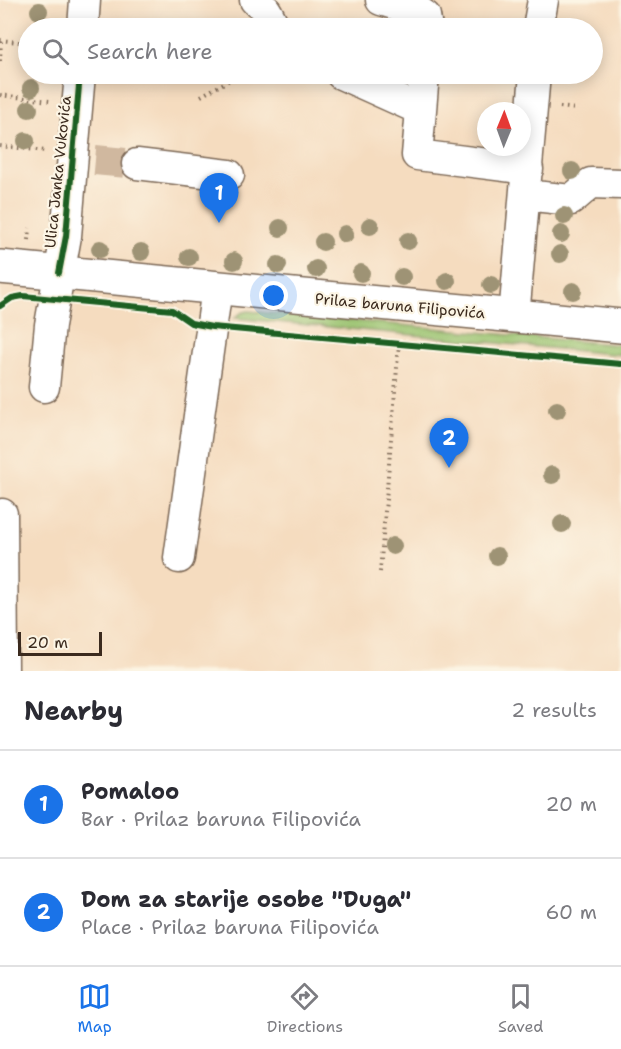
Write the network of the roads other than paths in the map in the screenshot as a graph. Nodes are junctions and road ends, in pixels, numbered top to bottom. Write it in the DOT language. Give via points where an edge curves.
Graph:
graph roads {
  1 [pos="85,0"];
  2 [pos="255,0"];
  3 [pos="381,0"];
  4 [pos="543,0"];
  5 [pos="84,18"];
  6 [pos="270,18"];
  7 [pos="424,18"];
  8 [pos="540,18"];
  9 [pos="79,84"];
  10 [pos="363,84"];
  11 [pos="423,84"];
  12 [pos="534,84"];
  13 [pos="421,110"];
  14 [pos="137,164"];
  15 [pos="229,175"];
  16 [pos="526,182"];
  17 [pos="621,184"];
  18 [pos="0,268"];
  19 [pos="59,273"];
  20 [pos="217,288"];
  21 [pos="514,316"];
  22 [pos="621,326"];
  23 [pos="44,387"];
  24 [pos="2,514"];
  25 [pos="179,558"];
  26 [pos="3,671"];
  1 -- 5 [label="street"];
  2 -- 6 [label="street"];
  3 -- 7 [label="street" via="418,12"];
  4 -- 8 [label="street"];
  9 -- 19 [label="street, Ulica Janka Vukovića" via="81,157"];
  10 -- 13 [label="street"];
  11 -- 13 [label="street"];
  12 -- 16 [label="street"];
  13 -- 16 [label="street" via="417,155"];
  14 -- 15 [label="street"];
  16 -- 17 [label="street" via="571,200 591,183"];
  16 -- 21 [label="street"];
  18 -- 19 [label="main road, Prilaz baruna Filipovića"];
  19 -- 20 [label="main road, Prilaz baruna Filipovića"];
  19 -- 23 [label="street, Ulica Janka Vukovića"];
  20 -- 21 [label="main road, Prilaz baruna Filipovića"];
  20 -- 25 [label="street"];
  21 -- 22 [label="main road, Prilaz baruna Filipovića"];
  24 -- 26 [label="street"];
}
